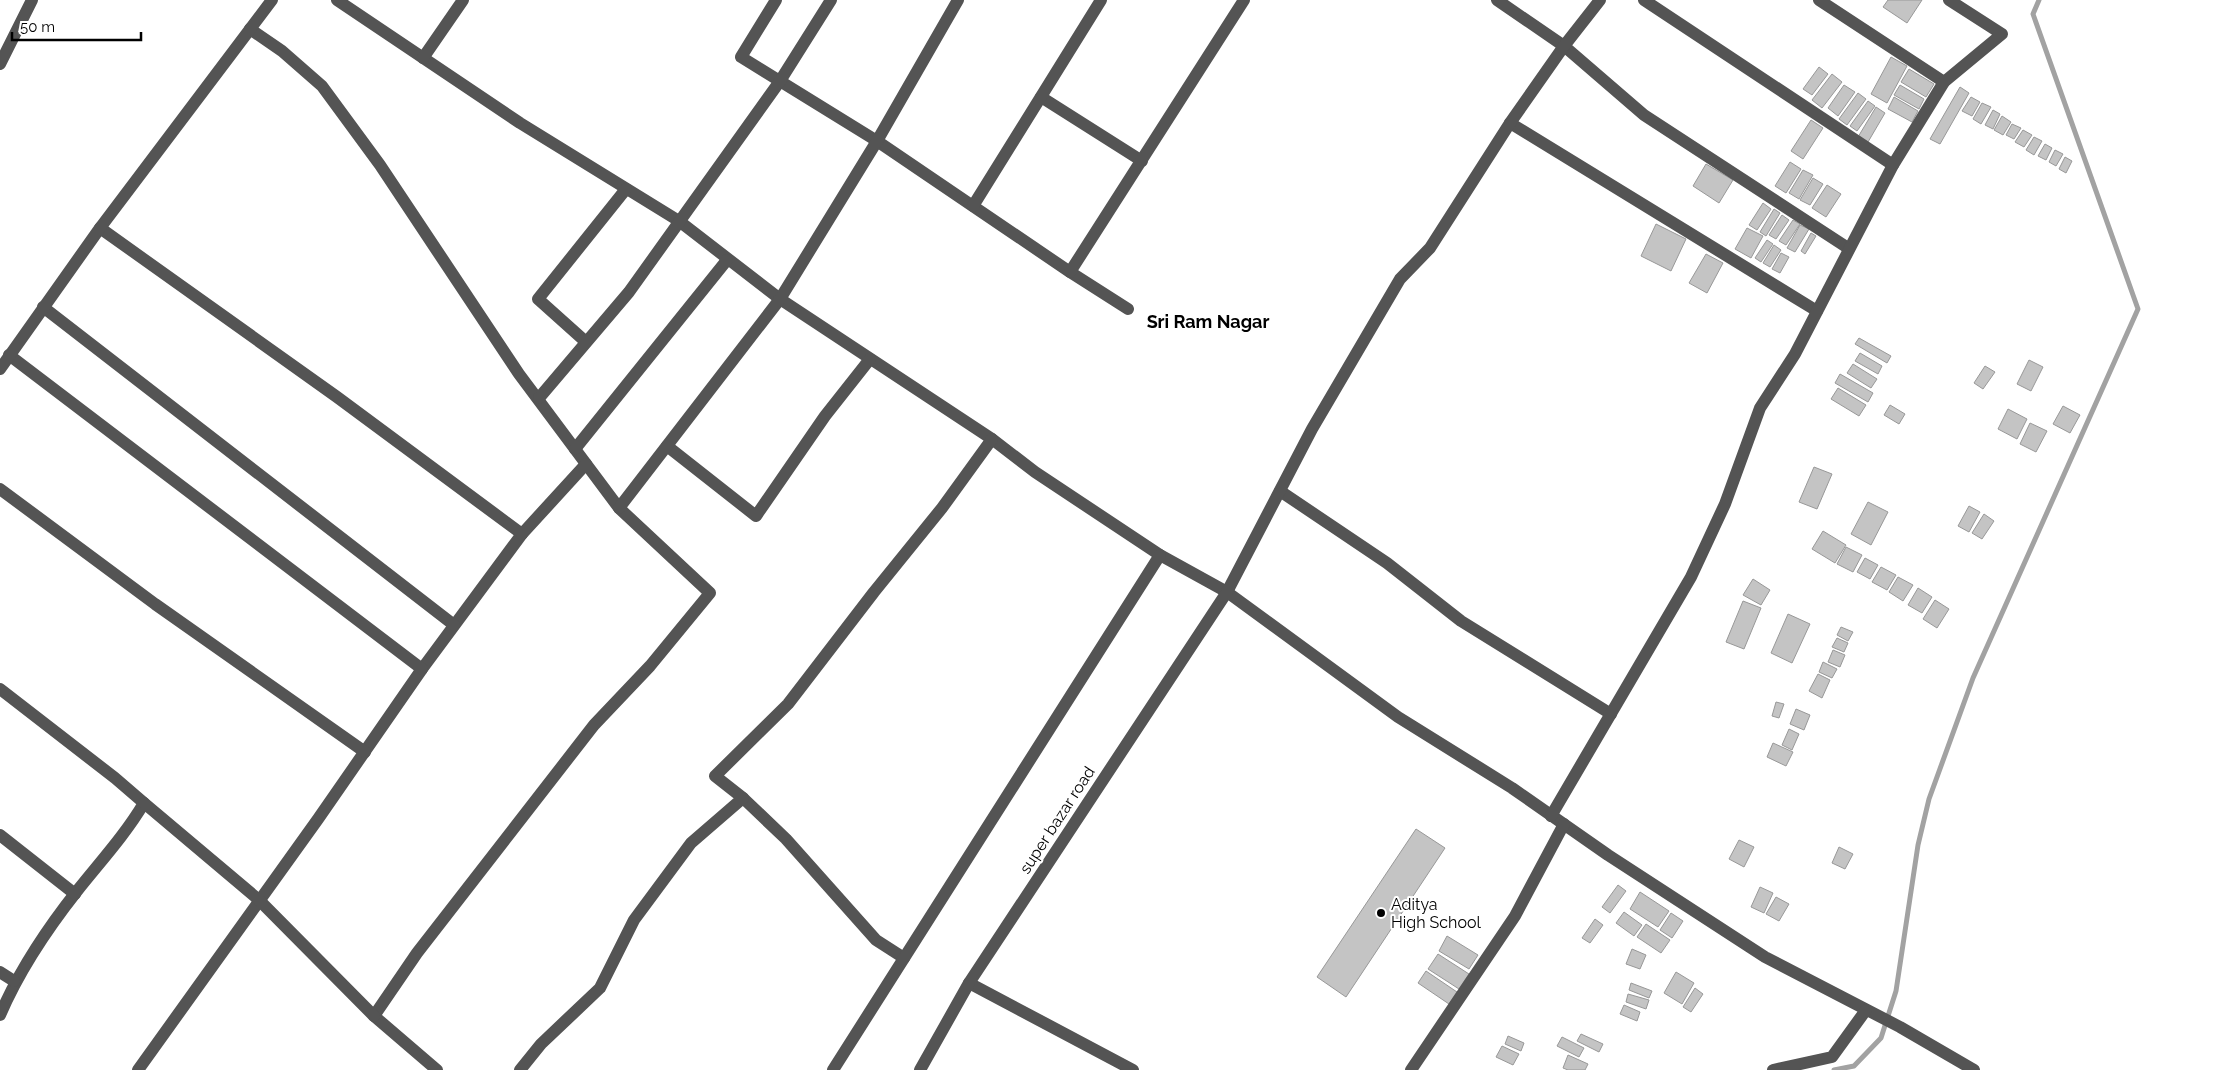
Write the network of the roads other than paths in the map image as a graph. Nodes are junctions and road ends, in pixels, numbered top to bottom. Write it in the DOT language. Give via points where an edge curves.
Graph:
graph roads {
  1 [pos="32,0"];
  2 [pos="272,0"];
  3 [pos="337,0"];
  4 [pos="463,0"];
  5 [pos="776,0"];
  6 [pos="831,0"];
  7 [pos="958,0"];
  8 [pos="1102,0"];
  9 [pos="1244,0"];
  10 [pos="1497,0"];
  11 [pos="1600,0"];
  12 [pos="1644,0"];
  13 [pos="1819,0"];
  14 [pos="1949,0"];
  15 [pos="250,29"];
  16 [pos="1564,46"];
  17 [pos="423,58"];
  18 [pos="0,64"];
  19 [pos="780,81"];
  20 [pos="1944,82"];
  21 [pos="1041,97"];
  22 [pos="1510,123"];
  23 [pos="877,141"];
  24 [pos="1142,161"];
  25 [pos="1893,165"];
  26 [pos="626,188"];
  27 [pos="973,206"];
  28 [pos="679,222"];
  29 [pos="100,228"];
  30 [pos="1848,248"];
  31 [pos="727,260"];
  32 [pos="1070,272"];
  33 [pos="780,299"];
  34 [pos="43,307"];
  35 [pos="1128,309"];
  36 [pos="1817,311"];
  37 [pos="586,342"];
  38 [pos="9,355"];
  39 [pos="870,359"];
  40 [pos="0,369"];
  41 [pos="539,398"];
  42 [pos="992,439"];
  43 [pos="667,446"];
  44 [pos="574,449"];
  45 [pos="586,464"];
  46 [pos="0,489"];
  47 [pos="1280,491"];
  48 [pos="619,508"];
  49 [pos="522,534"];
  50 [pos="1160,555"];
  51 [pos="1227,592"];
  52 [pos="454,625"];
  53 [pos="422,669"];
  54 [pos="0,689"];
  55 [pos="1611,714"];
  56 [pos="365,752"];
  57 [pos="743,798"];
  58 [pos="144,803"];
  59 [pos="1551,816"];
  60 [pos="1564,824"];
  61 [pos="0,836"];
  62 [pos="75,894"];
  63 [pos="259,900"];
  64 [pos="904,958"];
  65 [pos="0,972"];
  66 [pos="14,981"];
  67 [pos="969,982"];
  68 [pos="1866,1010"];
  69 [pos="0,1015"];
  70 [pos="374,1016"];
  71 [pos="138,1070"];
  72 [pos="437,1070"];
  73 [pos="520,1070"];
  74 [pos="833,1070"];
  75 [pos="920,1070"];
  76 [pos="1133,1070"];
  77 [pos="1411,1070"];
  78 [pos="1773,1070"];
  79 [pos="1974,1070"];
  1 -- 18 [label="street"];
  2 -- 15 [label="street"];
  3 -- 17 [label="street"];
  4 -- 17 [label="street"];
  5 -- 19 [label="street" via="741,57"];
  6 -- 19 [label="street"];
  7 -- 23 [label="street"];
  8 -- 21 [label="street"];
  9 -- 24 [label="street"];
  10 -- 16 [label="street"];
  11 -- 16 [label="street, super bazar road"];
  12 -- 25 [label="street"];
  13 -- 20 [label="street"];
  14 -- 20 [label="street" via="2002,34"];
  15 -- 29 [label="street"];
  15 -- 41 [label="street" via="282,51 322,86 380,165 519,374"];
  16 -- 22 [label="street, super bazar road"];
  16 -- 30 [label="street" via="1644,115"];
  17 -- 26 [label="street"];
  19 -- 23 [label="street"];
  19 -- 28 [label="street"];
  20 -- 25 [label="street"];
  21 -- 24 [label="street"];
  21 -- 27 [label="street"];
  22 -- 36 [label="street"];
  22 -- 47 [label="street, super bazar road" via="1430,248 1400,279 1312,429"];
  23 -- 27 [label="street"];
  23 -- 33 [label="street"];
  24 -- 32 [label="street"];
  25 -- 30 [label="street"];
  26 -- 28 [label="street"];
  26 -- 37 [label="street" via="538,299"];
  27 -- 32 [label="street"];
  28 -- 31 [label="street"];
  28 -- 37 [label="street" via="629,292"];
  29 -- 34 [label="street"];
  29 -- 49 [label="street"];
  30 -- 36 [label="street"];
  31 -- 33 [label="street"];
  31 -- 44 [label="street"];
  32 -- 35 [label="street"];
  33 -- 39 [label="street"];
  33 -- 43 [label="street"];
  34 -- 38 [label="street"];
  34 -- 52 [label="street"];
  36 -- 55 [label="street" via="1795,354 1760,408 1725,504 1691,577"];
  37 -- 41 [label="street"];
  38 -- 40 [label="street"];
  38 -- 53 [label="street"];
  39 -- 42 [label="street"];
  39 -- 43 [label="street" via="825,416 756,516"];
  41 -- 44 [label="street"];
  42 -- 50 [label="street"];
  42 -- 57 [label="street" via="788,704 715,776"];
  43 -- 48 [label="street"];
  44 -- 45 [label="street"];
  45 -- 48 [label="street"];
  45 -- 49 [label="street"];
  46 -- 56 [label="street" via="155,604"];
  47 -- 51 [label="street, super bazar road"];
  47 -- 55 [label="street" via="1387,563 1462,621"];
  48 -- 70 [label="street" via="710,593 650,666 594,725 417,953"];
  49 -- 52 [label="street"];
  50 -- 51 [label="street"];
  50 -- 64 [label="street"];
  51 -- 59 [label="street" via="1398,717"];
  51 -- 67 [label="street, super bazar road"];
  52 -- 53 [label="street"];
  53 -- 56 [label="street"];
  54 -- 58 [label="street"];
  55 -- 59 [label="street"];
  56 -- 63 [label="street"];
  57 -- 64 [label="street" via="786,839 876,940"];
  57 -- 73 [label="street" via="691,843 634,920 600,988 541,1044"];
  58 -- 62 [label="street"];
  58 -- 63 [label="street"];
  59 -- 60 [label="street"];
  60 -- 68 [label="street" via="1765,957"];
  60 -- 77 [label="street" via="1515,916"];
  61 -- 62 [label="street"];
  62 -- 66 [label="street"];
  63 -- 70 [label="street"];
  63 -- 71 [label="street"];
  64 -- 74 [label="street"];
  65 -- 66 [label="street"];
  66 -- 69 [label="street"];
  67 -- 75 [label="street, super bazar road"];
  67 -- 76 [label="street"];
  68 -- 78 [label="street" via="1832,1057"];
  68 -- 79 [label="street"];
  70 -- 72 [label="street"];
}
